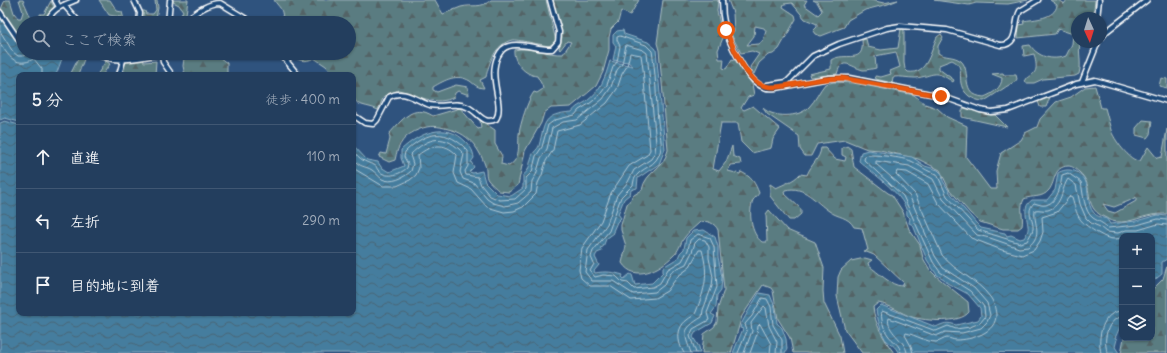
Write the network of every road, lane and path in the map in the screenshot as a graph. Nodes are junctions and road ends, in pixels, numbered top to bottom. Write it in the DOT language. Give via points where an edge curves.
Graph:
graph roads {
  1 [pos="55,0"];
  2 [pos="76,0"];
  3 [pos="134,0"];
  4 [pos="170,0"];
  5 [pos="550,0"];
  6 [pos="722,0"];
  7 [pos="1038,0"];
  8 [pos="1099,0"];
  9 [pos="1147,0"];
  10 [pos="62,6"];
  11 [pos="0,12"];
  12 [pos="1097,12"];
  13 [pos="50,16"];
  14 [pos="73,16"];
  15 [pos="140,16"];
  16 [pos="169,16"];
  17 [pos="191,16"];
  18 [pos="241,16"];
  19 [pos="1107,31"];
  20 [pos="16,36"];
  21 [pos="1096,48"];
  22 [pos="124,60"];
  23 [pos="163,60"];
  24 [pos="286,60"];
  25 [pos="120,72"];
  26 [pos="170,72"];
  27 [pos="296,72"];
  28 [pos="1082,82"];
  29 [pos="767,88"];
  30 [pos="1167,101"];
  31 [pos="356,117"];
  1 -- 10 [label="street"];
  2 -- 10 [label="street"];
  3 -- 15 [label="street"];
  4 -- 16 [label="street"];
  5 -- 31 [label="street" via="559,32 558,42 552,49 515,45 500,52 493,71 499,112 492,122 462,104 431,105 400,93 389,97 373,124 365,123"];
  6 -- 29 [label="street" via="724,22 730,41 751,78"];
  7 -- 29 [label="street" via="1020,11 1014,39 1004,45 947,30 905,26 887,28 812,56 790,80 767,85"];
  8 -- 12 [label="street"];
  9 -- 19 [label="street"];
  10 -- 13 [label="street"];
  10 -- 14 [label="street"];
  11 -- 20 [label="street"];
  17 -- 18 [label="street" via="215,3 220,3"];
  21 -- 28 [label="street"];
  22 -- 25 [label="street"];
  23 -- 26 [label="street"];
  24 -- 27 [label="street"];
  28 -- 29 [label="street" via="1017,107 991,112 941,96 849,78 829,78"];
  28 -- 30 [label="street" via="1105,82"];
}
